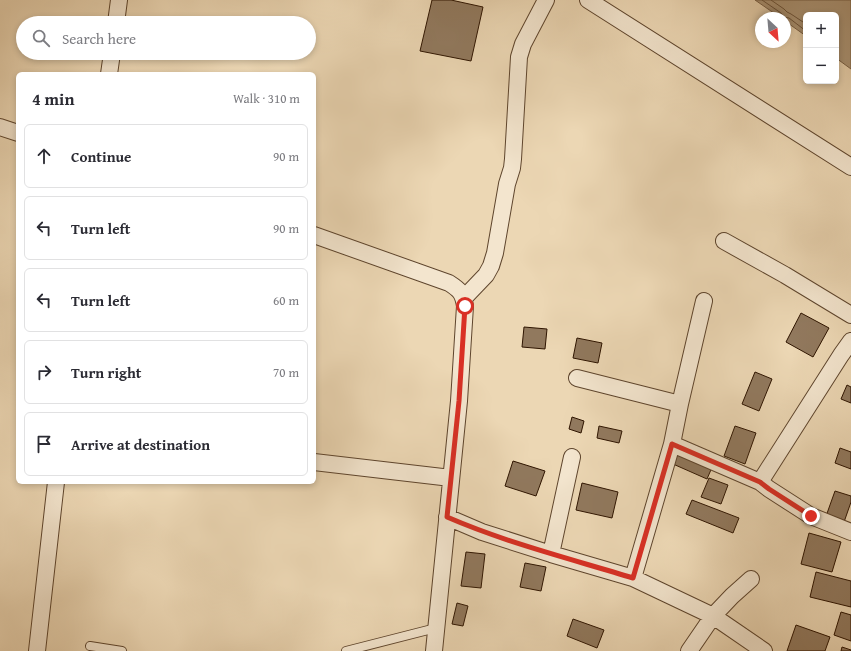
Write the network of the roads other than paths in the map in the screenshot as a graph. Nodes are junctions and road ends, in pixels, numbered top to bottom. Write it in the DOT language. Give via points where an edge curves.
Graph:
graph roads {
  1 [pos="119,0"];
  2 [pos="546,0"];
  3 [pos="588,0"];
  4 [pos="117,16"];
  5 [pos="111,60"];
  6 [pos="109,72"];
  7 [pos="0,127"];
  8 [pos="16,132"];
  9 [pos="851,167"];
  10 [pos="316,236"];
  11 [pos="724,241"];
  12 [pos="464,298"];
  13 [pos="704,301"];
  14 [pos="851,315"];
  15 [pos="851,341"];
  16 [pos="577,378"];
  17 [pos="680,404"];
  18 [pos="672,444"];
  19 [pos="572,457"];
  20 [pos="316,462"];
  21 [pos="451,478"];
  22 [pos="760,482"];
  23 [pos="56,484"];
  24 [pos="447,517"];
  25 [pos="851,532"];
  26 [pos="551,554"];
  27 [pos="633,578"];
  28 [pos="751,579"];
  29 [pos="713,616"];
  30 [pos="436,628"];
  31 [pos="90,646"];
  32 [pos="37,651"];
  33 [pos="122,651"];
  34 [pos="346,651"];
  35 [pos="434,651"];
  36 [pos="689,651"];
  37 [pos="764,651"];
  1 -- 4 [label="street"];
  2 -- 12 [label="street" via="519,57 513,160 495,253 486,275"];
  3 -- 9 [label="street"];
  5 -- 6 [label="street"];
  7 -- 8 [label="street"];
  10 -- 12 [label="street" via="449,283 459,289"];
  11 -- 14 [label="street"];
  12 -- 21 [label="street" via="459,401"];
  13 -- 17 [label="street"];
  15 -- 22 [label="street"];
  16 -- 17 [label="street"];
  17 -- 18 [label="street"];
  18 -- 22 [label="street"];
  18 -- 27 [label="street"];
  19 -- 26 [label="street"];
  20 -- 21 [label="street"];
  21 -- 24 [label="street"];
  22 -- 25 [label="street" via="811,516"];
  23 -- 32 [label="street"];
  24 -- 26 [label="street" via="482,532"];
  24 -- 30 [label="street"];
  26 -- 27 [label="street"];
  27 -- 29 [label="street"];
  28 -- 29 [label="street"];
  29 -- 36 [label="street"];
  29 -- 37 [label="street"];
  30 -- 34 [label="lane"];
  30 -- 35 [label="street"];
  31 -- 33 [label="lane"];
}
